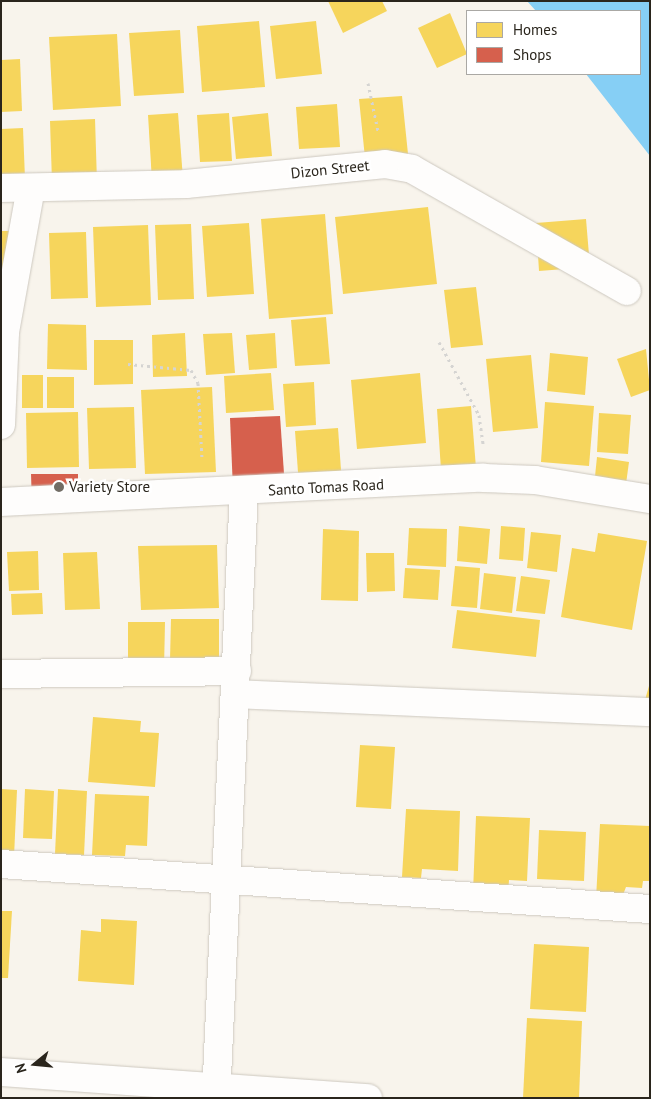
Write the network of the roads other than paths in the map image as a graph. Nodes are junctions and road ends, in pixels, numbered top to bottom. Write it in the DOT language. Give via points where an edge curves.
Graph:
graph roads {
  1 [pos="1,188"];
  2 [pos="31,188"];
  3 [pos="627,291"];
  4 [pos="1,425"];
  5 [pos="244,491"];
  6 [pos="650,499"];
  7 [pos="1,502"];
  8 [pos="1,674"];
  9 [pos="236,682"];
  10 [pos="650,712"];
  11 [pos="1,864"];
  12 [pos="225,880"];
  13 [pos="650,909"];
  14 [pos="1,1072"];
  15 [pos="216,1092"];
  16 [pos="368,1098"];
  1 -- 2 [label="street, Dizon Street"];
  2 -- 3 [label="street, Dizon Street" via="186,184 385,164 412,169"];
  2 -- 4 [label="street" via="5,332"];
  5 -- 6 [label="street, Santo Tomas Road" via="484,478 536,480"];
  5 -- 7 [label="street, Santo Tomas Road"];
  5 -- 9 [label="street"];
  8 -- 9 [label="street"];
  9 -- 10 [label="street"];
  9 -- 12 [label="street"];
  11 -- 12 [label="street"];
  12 -- 13 [label="street"];
  12 -- 15 [label="street"];
  14 -- 15 [label="street"];
  15 -- 16 [label="street"];
}
